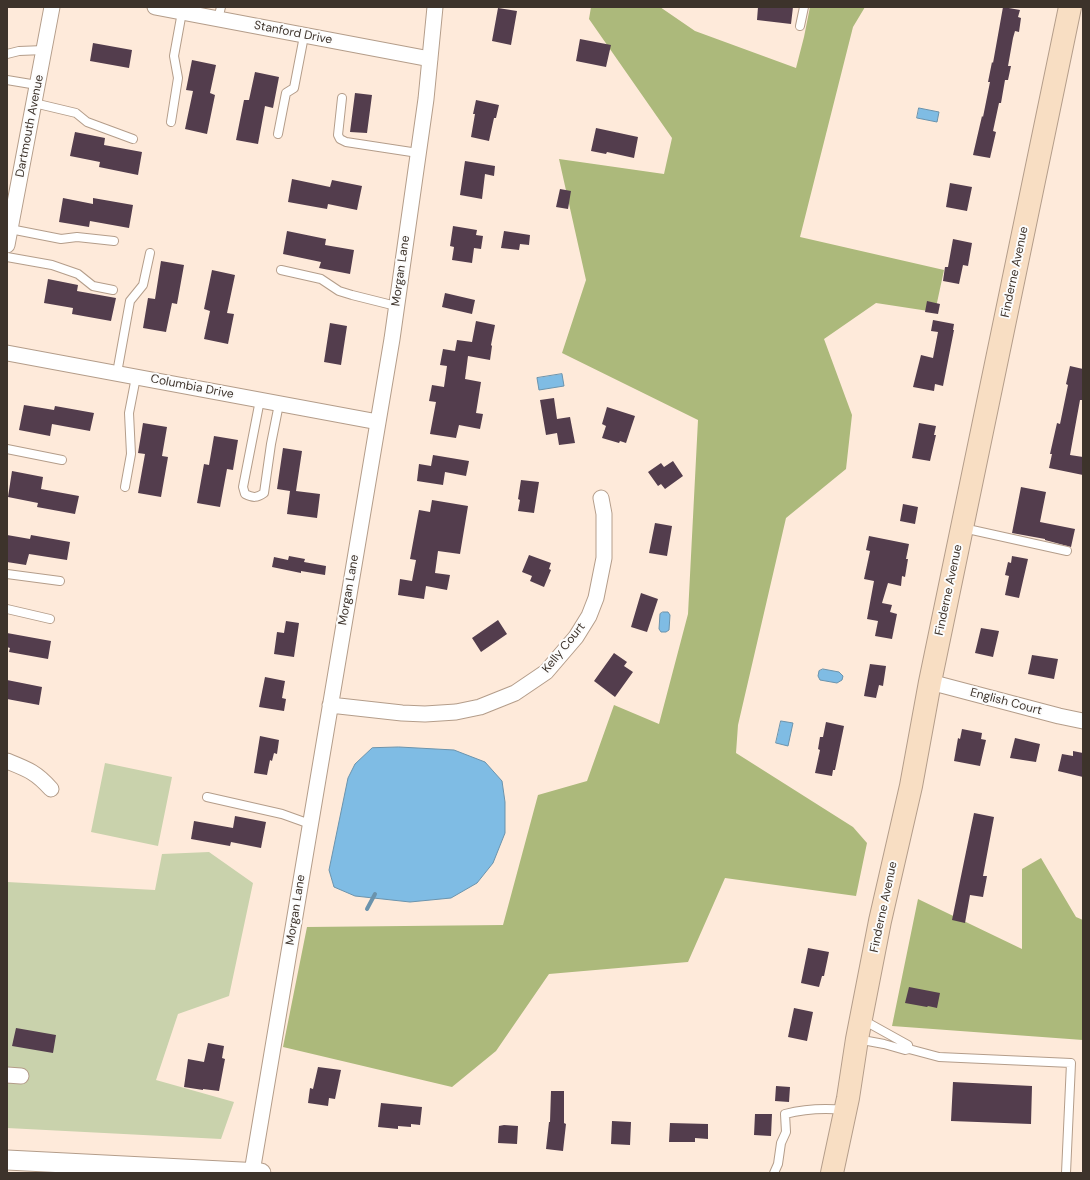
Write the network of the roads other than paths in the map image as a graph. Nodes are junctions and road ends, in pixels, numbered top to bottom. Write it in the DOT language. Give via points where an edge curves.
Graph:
graph roads {
  1 [pos="52,7"];
  2 [pos="155,7"];
  3 [pos="434,7"];
  4 [pos="804,7"];
  5 [pos="1070,7"];
  6 [pos="191,11"];
  7 [pos="220,13"];
  8 [pos="800,26"];
  9 [pos="304,36"];
  10 [pos="44,50"];
  11 [pos="7,54"];
  12 [pos="430,59"];
  13 [pos="7,80"];
  14 [pos="37,85"];
  15 [pos="342,98"];
  16 [pos="34,103"];
  17 [pos="171,122"];
  18 [pos="278,134"];
  19 [pos="133,139"];
  20 [pos="418,153"];
  21 [pos="11,205"];
  22 [pos="10,229"];
  23 [pos="114,241"];
  24 [pos="7,245"];
  25 [pos="150,253"];
  26 [pos="7,258"];
  27 [pos="281,270"];
  28 [pos="113,290"];
  29 [pos="396,306"];
  30 [pos="7,353"];
  31 [pos="117,374"];
  32 [pos="136,377"];
  33 [pos="260,400"];
  34 [pos="280,404"];
  35 [pos="378,422"];
  36 [pos="7,449"];
  37 [pos="62,460"];
  38 [pos="125,487"];
  39 [pos="601,498"];
  40 [pos="962,528"];
  41 [pos="1067,551"];
  42 [pos="7,574"];
  43 [pos="60,581"];
  44 [pos="7,609"];
  45 [pos="50,619"];
  46 [pos="930,682"];
  47 [pos="330,705"];
  48 [pos="1083,721"];
  49 [pos="7,761"];
  50 [pos="51,788"];
  51 [pos="207,797"];
  52 [pos="310,824"];
  53 [pos="859,1029"];
  54 [pos="909,1049"];
  55 [pos="846,1110"];
  56 [pos="7,1160"];
  57 [pos="140,1170"];
  58 [pos="256,1173"];
  59 [pos="774,1173"];
  60 [pos="832,1173"];
  61 [pos="1066,1173"];
  1 -- 10 [label="street, Dartmouth Avenue"];
  2 -- 6 [label="street, Stanford Drive"];
  3 -- 12 [label="street, Morgan Lane"];
  4 -- 8 [label="lane"];
  5 -- 40 [label="main road, Finderne Avenue"];
  6 -- 7 [label="street, Stanford Drive"];
  6 -- 17 [label="lane" via="174,56 178,78"];
  7 -- 9 [label="street, Stanford Drive"];
  9 -- 12 [label="street, Stanford Drive"];
  9 -- 18 [label="lane" via="294,88 286,93"];
  10 -- 11 [label="lane"];
  10 -- 14 [label="street, Dartmouth Avenue"];
  12 -- 20 [label="street, Morgan Lane"];
  13 -- 14 [label="lane"];
  14 -- 16 [label="street, Dartmouth Avenue"];
  15 -- 20 [label="lane" via="338,135 340,139"];
  16 -- 19 [label="lane" via="76,113 88,122"];
  16 -- 21 [label="street, Dartmouth Avenue"];
  20 -- 29 [label="street, Morgan Lane"];
  21 -- 22 [label="street, Dartmouth Avenue"];
  22 -- 23 [label="lane" via="60,239 77,237"];
  22 -- 24 [label="street, Dartmouth Avenue"];
  25 -- 31 [label="lane" via="143,285 130,302"];
  26 -- 28 [label="lane" via="52,265 78,274 93,286"];
  27 -- 29 [label="lane" via="321,279 339,291"];
  29 -- 35 [label="street, Morgan Lane"];
  30 -- 31 [label="street, Columbia Drive"];
  31 -- 32 [label="street, Columbia Drive"];
  32 -- 33 [label="street, Columbia Drive"];
  32 -- 38 [label="lane" via="129,413 131,454"];
  33 -- 34 [label="street, Columbia Drive"];
  33 -- 34 [label="lane" via="243,487 245,494 250,496 259,497 264,493"];
  34 -- 35 [label="street, Columbia Drive"];
  35 -- 47 [label="street, Morgan Lane"];
  36 -- 37 [label="lane"];
  39 -- 47 [label="street, Kelly Court" via="604,514 604,558 596,598 576,637 546,672 515,693 480,707 456,712 402,713"];
  40 -- 41 [label="lane"];
  40 -- 46 [label="main road, Finderne Avenue"];
  42 -- 43 [label="lane"];
  44 -- 45 [label="lane"];
  46 -- 48 [label="street, English Court"];
  46 -- 53 [label="main road, Finderne Avenue" via="911,786 886,891"];
  47 -- 52 [label="street, Morgan Lane"];
  49 -- 50 [label="street" via="40,777"];
  51 -- 52 [label="lane" via="282,814"];
  52 -- 58 [label="street, Morgan Lane"];
  53 -- 54 [label="lane" via="884,1044"];
  53 -- 54 [label="lane" via="908,1045"];
  53 -- 55 [label="main road, Finderne Avenue"];
  54 -- 61 [label="lane" via="939,1057 1071,1063"];
  55 -- 59 [label="lane" via="825,1108 785,1114 786,1132 780,1143 778,1164"];
  55 -- 60 [label="main road, Finderne Avenue"];
  56 -- 57 [label="street"];
  57 -- 58 [label="street"];
}
